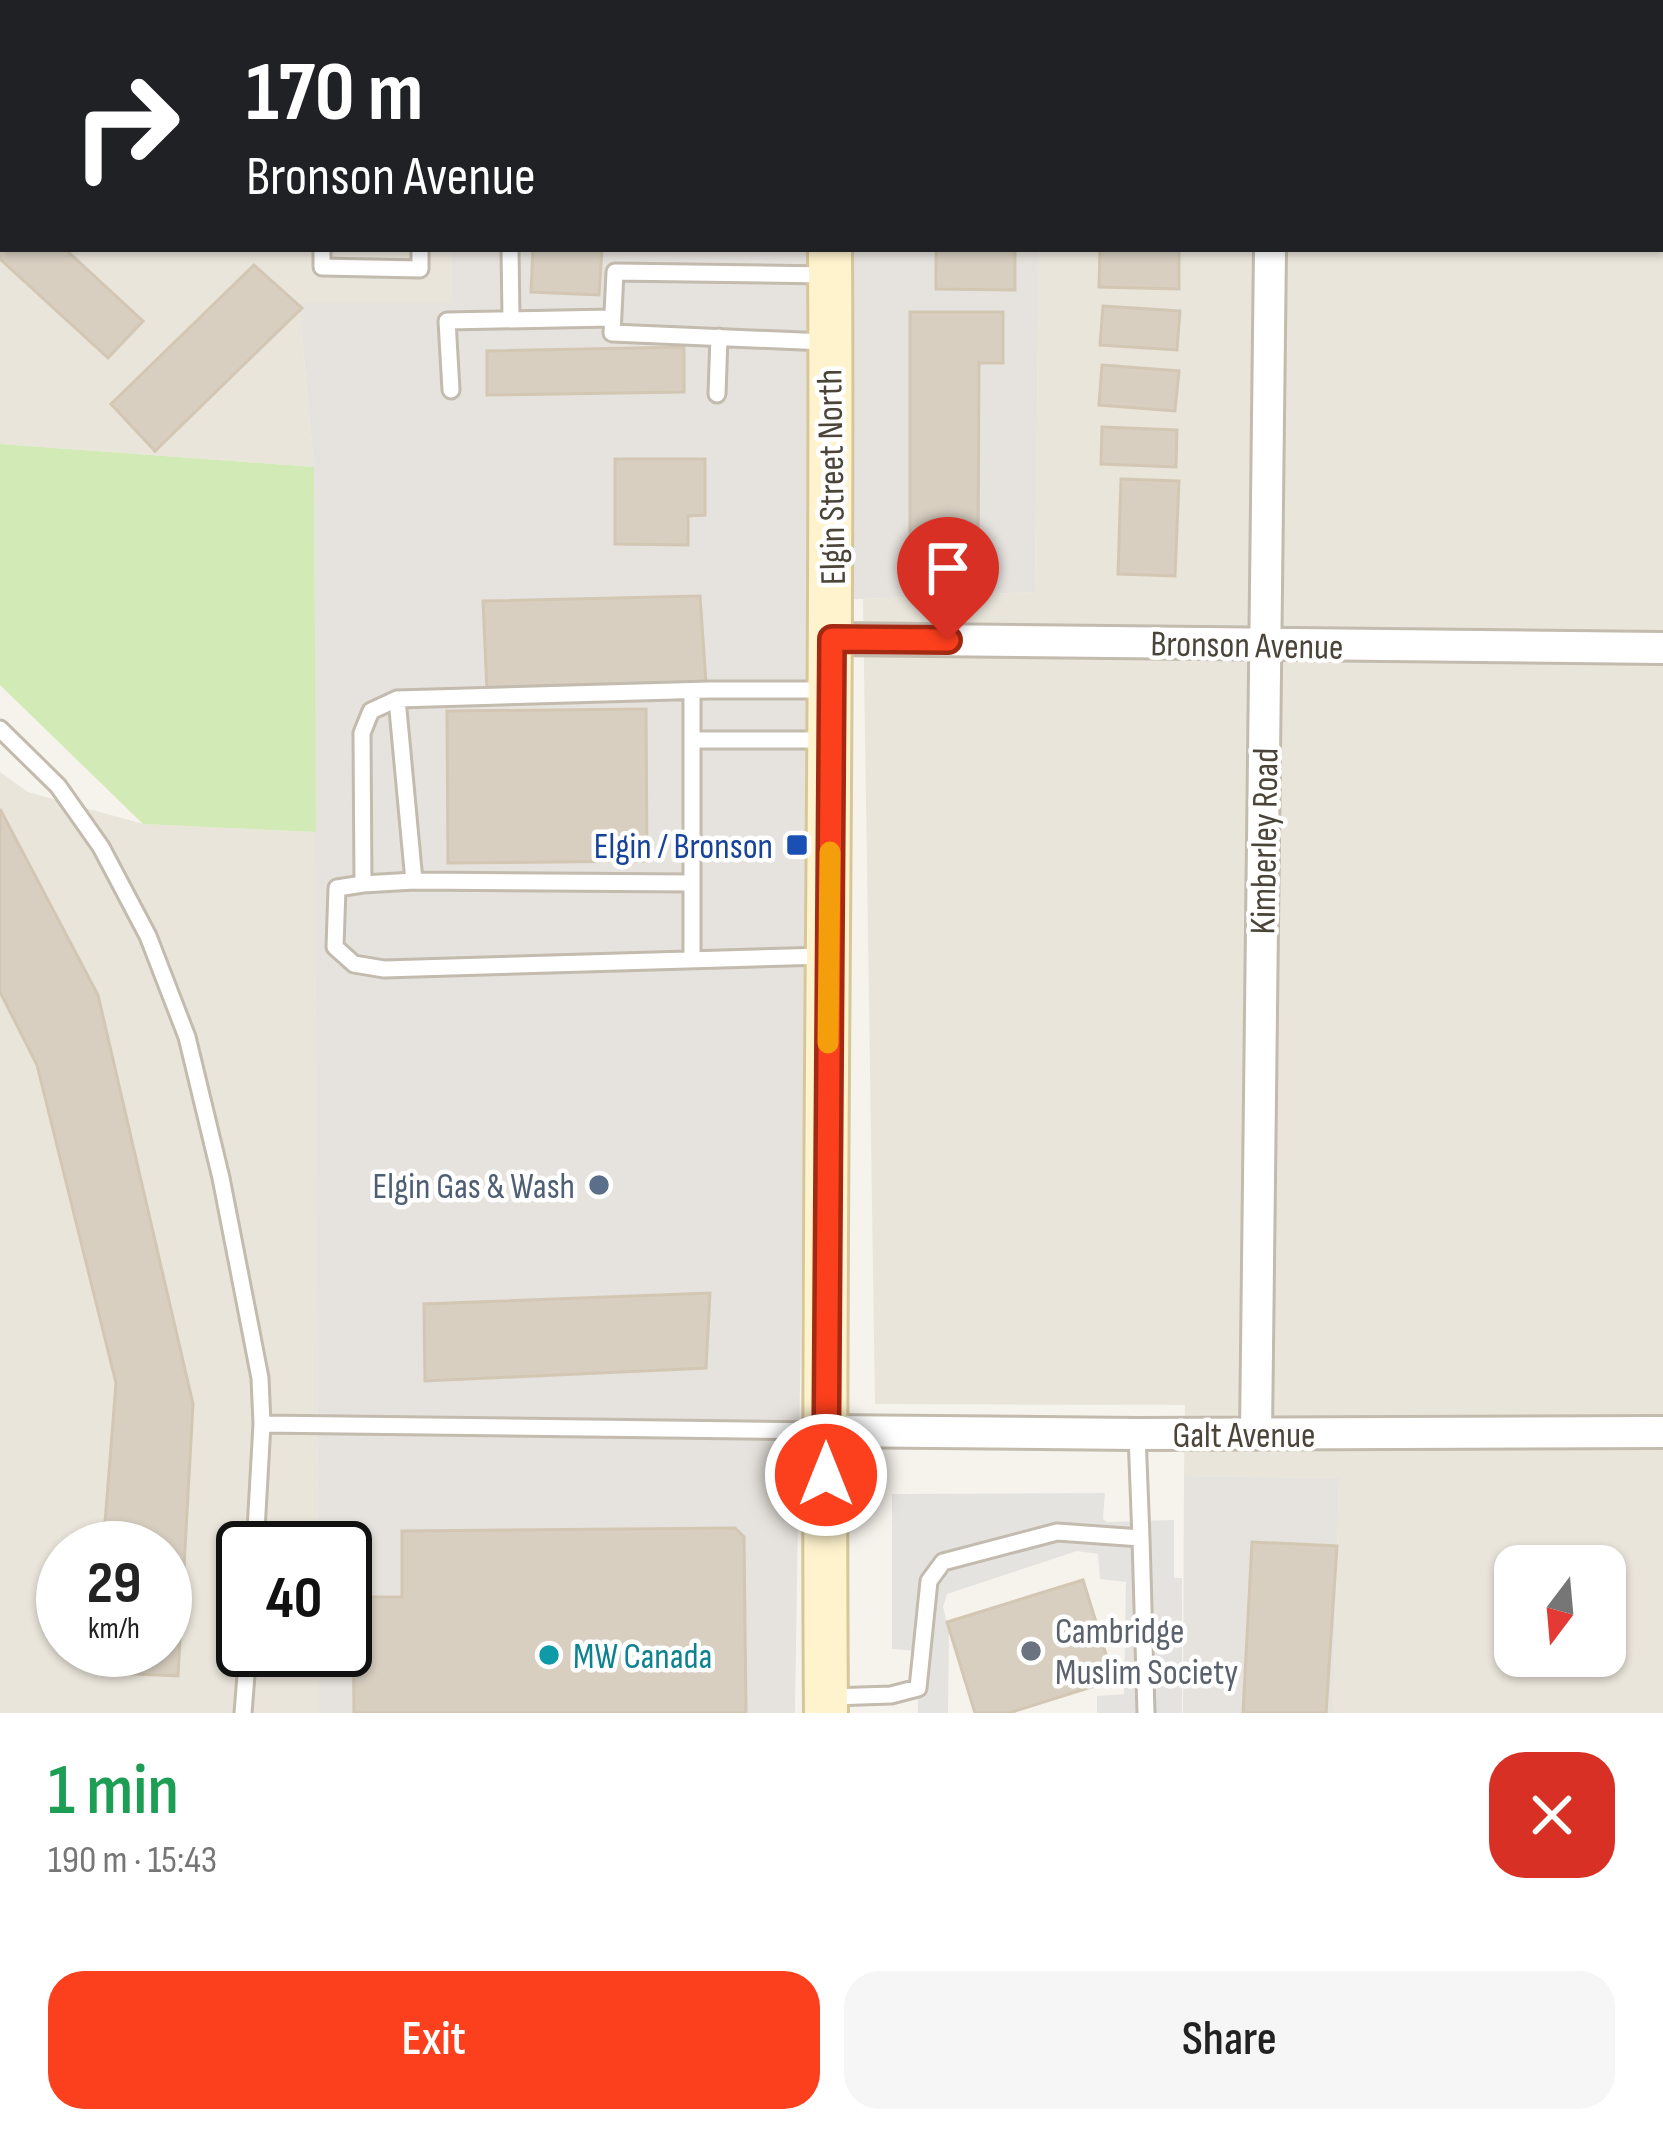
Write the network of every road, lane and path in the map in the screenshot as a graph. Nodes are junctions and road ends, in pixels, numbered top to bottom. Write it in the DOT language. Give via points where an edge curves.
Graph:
graph roads {
  1 [pos="322,252"];
  2 [pos="420,252"];
  3 [pos="510,252"];
  4 [pos="1270,252"];
  5 [pos="830,262"];
  6 [pos="511,318"];
  7 [pos="612,318"];
  8 [pos="718,337"];
  9 [pos="828,342"];
  10 [pos="451,390"];
  11 [pos="718,394"];
  12 [pos="832,639"];
  13 [pos="1266,644"];
  14 [pos="1663,648"];
  15 [pos="831,690"];
  16 [pos="692,691"];
  17 [pos="397,699"];
  18 [pos="0,729"];
  19 [pos="692,740"];
  20 [pos="831,740"];
  21 [pos="414,881"];
  22 [pos="692,883"];
  23 [pos="363,884"];
  24 [pos="829,956"];
  25 [pos="692,961"];
  26 [pos="262,1424"];
  27 [pos="826,1431"];
  28 [pos="1663,1432"];
  29 [pos="1137,1434"];
  30 [pos="1256,1434"];
  31 [pos="257,1521"];
  32 [pos="1141,1538"];
  33 [pos="246,1677"];
  34 [pos="826,1705"];
  35 [pos="243,1713"];
  36 [pos="1146,1713"];
  1 -- 2 [label="lane" via="322,268 420,269"];
  3 -- 6 [label="lane"];
  4 -- 13 [label="street, Kimberley Road"];
  5 -- 7 [label="lane" via="615,272"];
  5 -- 9 [label="street, Elgin Street North"];
  6 -- 7 [label="lane"];
  6 -- 10 [label="lane" via="447,321"];
  7 -- 8 [label="lane" via="612,333"];
  8 -- 9 [label="lane"];
  8 -- 11 [label="lane"];
  9 -- 12 [label="street, Elgin Street North"];
  12 -- 13 [label="street, Bronson Avenue"];
  12 -- 15 [label="street, Elgin Street North"];
  13 -- 14 [label="street, Bronson Avenue"];
  13 -- 30 [label="street, Kimberley Road"];
  15 -- 16 [label="lane"];
  15 -- 20 [label="street, Elgin Street North"];
  16 -- 17 [label="lane"];
  16 -- 19 [label="lane"];
  17 -- 21 [label="lane"];
  17 -- 23 [label="lane" via="371,711 362,733"];
  18 -- 26 [label="lane" via="58,785 101,847 148,936 187,1037 256,1356"];
  19 -- 20 [label="lane"];
  19 -- 22 [label="lane"];
  20 -- 24 [label="street, Elgin Street North"];
  21 -- 22 [label="lane"];
  21 -- 23 [label="lane"];
  22 -- 25 [label="lane"];
  23 -- 25 [label="lane" via="337,888 335,947 354,964"];
  24 -- 25 [label="lane"];
  24 -- 27 [label="street, Elgin Street North"];
  26 -- 27 [label="lane"];
  26 -- 31 [label="lane"];
  27 -- 29 [label="street, Galt Avenue"];
  27 -- 34 [label="street, Elgin Street North"];
  28 -- 30 [label="street, Galt Avenue"];
  29 -- 30 [label="street, Galt Avenue"];
  29 -- 32 [label="lane"];
  32 -- 34 [label="lane" via="1057,1532 943,1562 929,1581 918,1688"];
  32 -- 36 [label="lane"];
  33 -- 35 [label="lane"];
}
